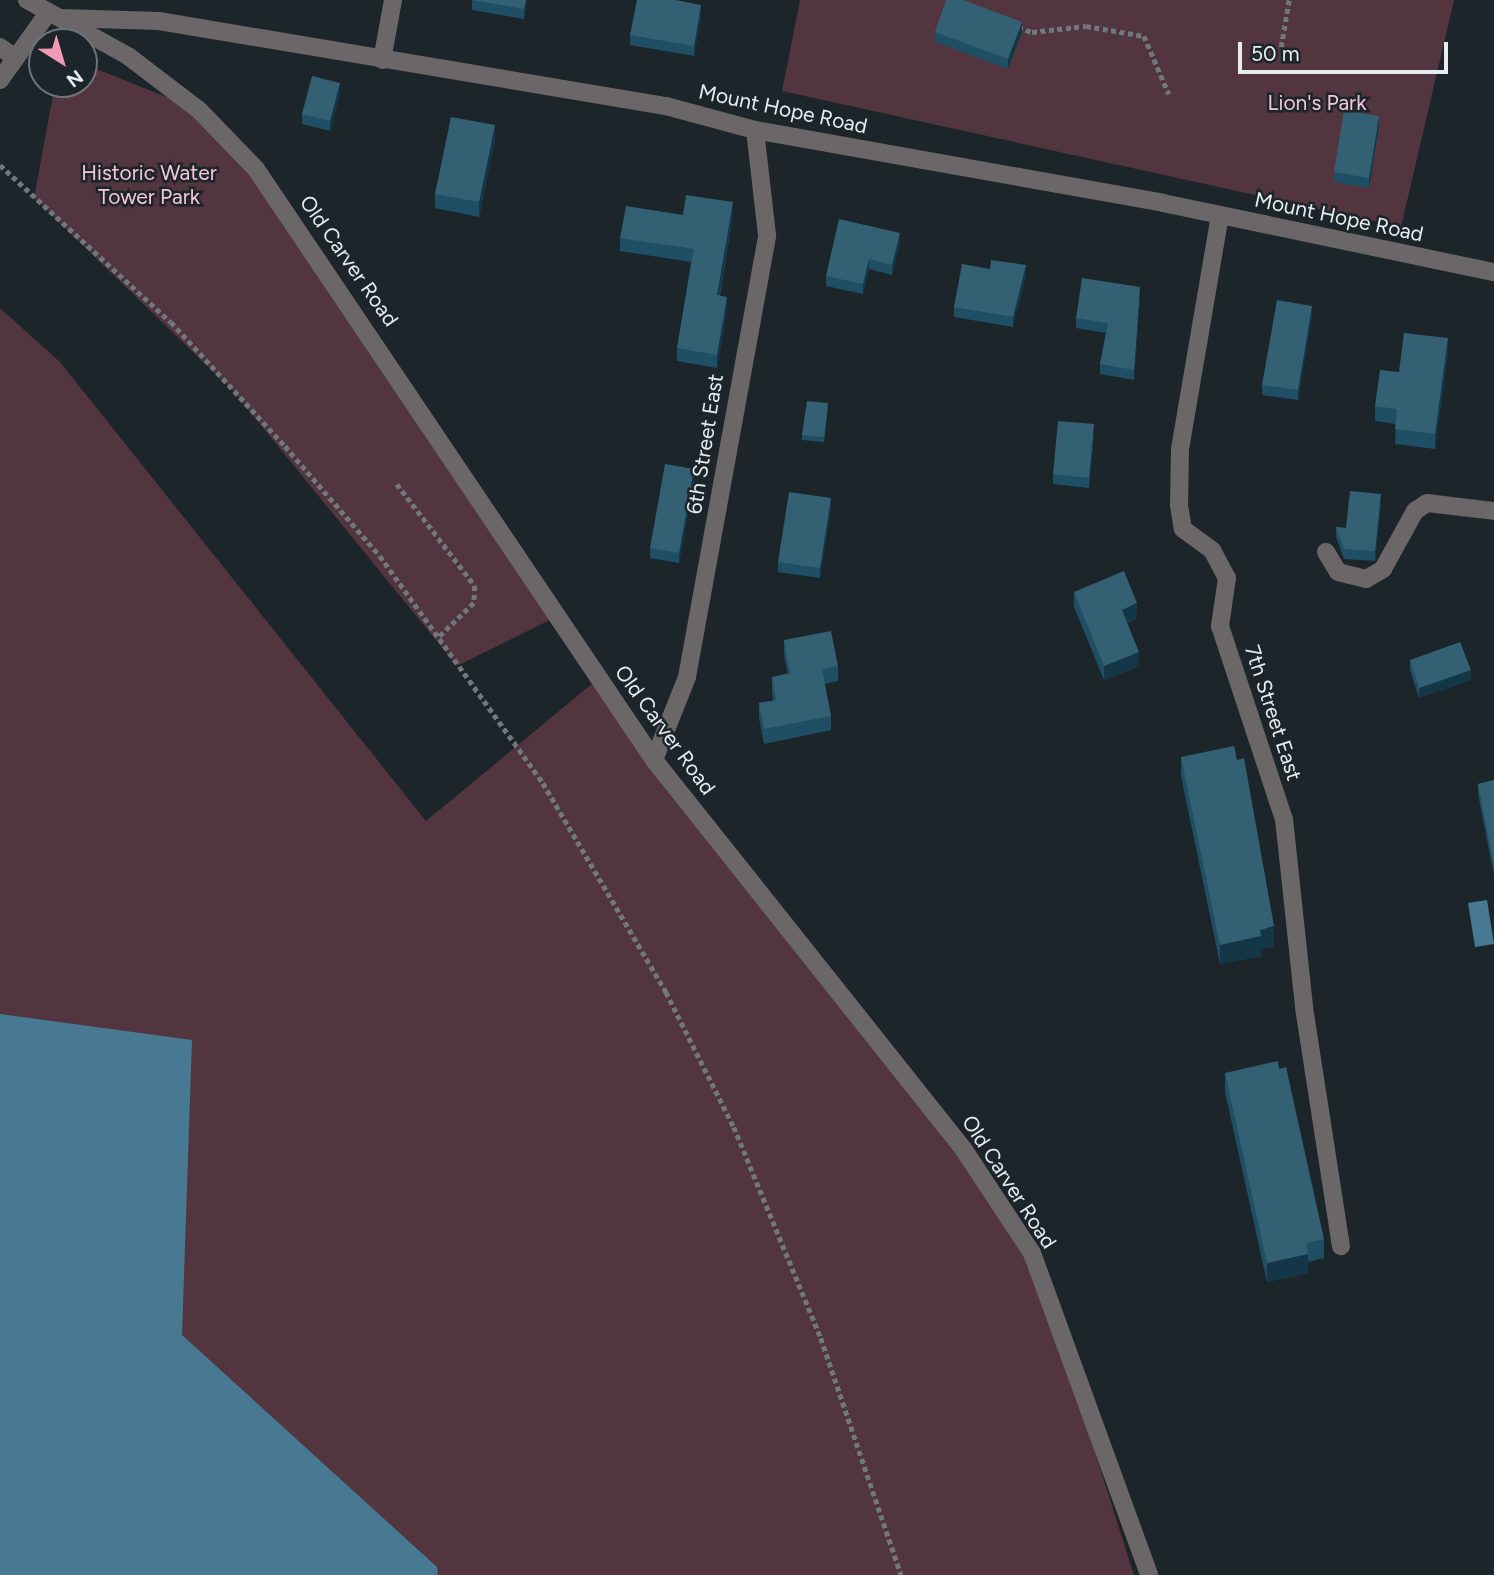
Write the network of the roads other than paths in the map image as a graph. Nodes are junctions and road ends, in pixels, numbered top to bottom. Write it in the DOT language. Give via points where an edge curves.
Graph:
graph roads {
  1 [pos="27,0"];
  2 [pos="393,0"];
  3 [pos="53,16"];
  4 [pos="0,47"];
  5 [pos="16,58"];
  6 [pos="382,60"];
  7 [pos="0,79"];
  8 [pos="755,130"];
  9 [pos="1220,215"];
  10 [pos="1494,272"];
  11 [pos="1494,511"];
  12 [pos="1326,552"];
  13 [pos="653,760"];
  14 [pos="1341,1246"];
  15 [pos="1149,1575"];
  1 -- 3 [label="street, Old Carver Road"];
  2 -- 6 [label="street"];
  3 -- 5 [label="street"];
  3 -- 6 [label="street, Mount Hope Road" via="159,22"];
  3 -- 13 [label="street, Old Carver Road" via="128,56 178,95 256,169 334,276"];
  4 -- 5 [label="street"];
  5 -- 7 [label="street"];
  6 -- 8 [label="street, Mount Hope Road" via="666,106"];
  8 -- 9 [label="street, Mount Hope Road"];
  8 -- 13 [label="street, 6th Street East" via="766,235 687,677"];
  9 -- 10 [label="street, Mount Hope Road"];
  9 -- 14 [label="street, 7th Street East" via="1180,449 1179,505 1183,529 1212,550 1227,578 1220,626 1284,819 1305,1014"];
  11 -- 12 [label="street" via="1427,503 1415,511 1383,569 1366,579 1338,572"];
  13 -- 15 [label="street, Old Carver Road" via="964,1150 1032,1253"];
}
